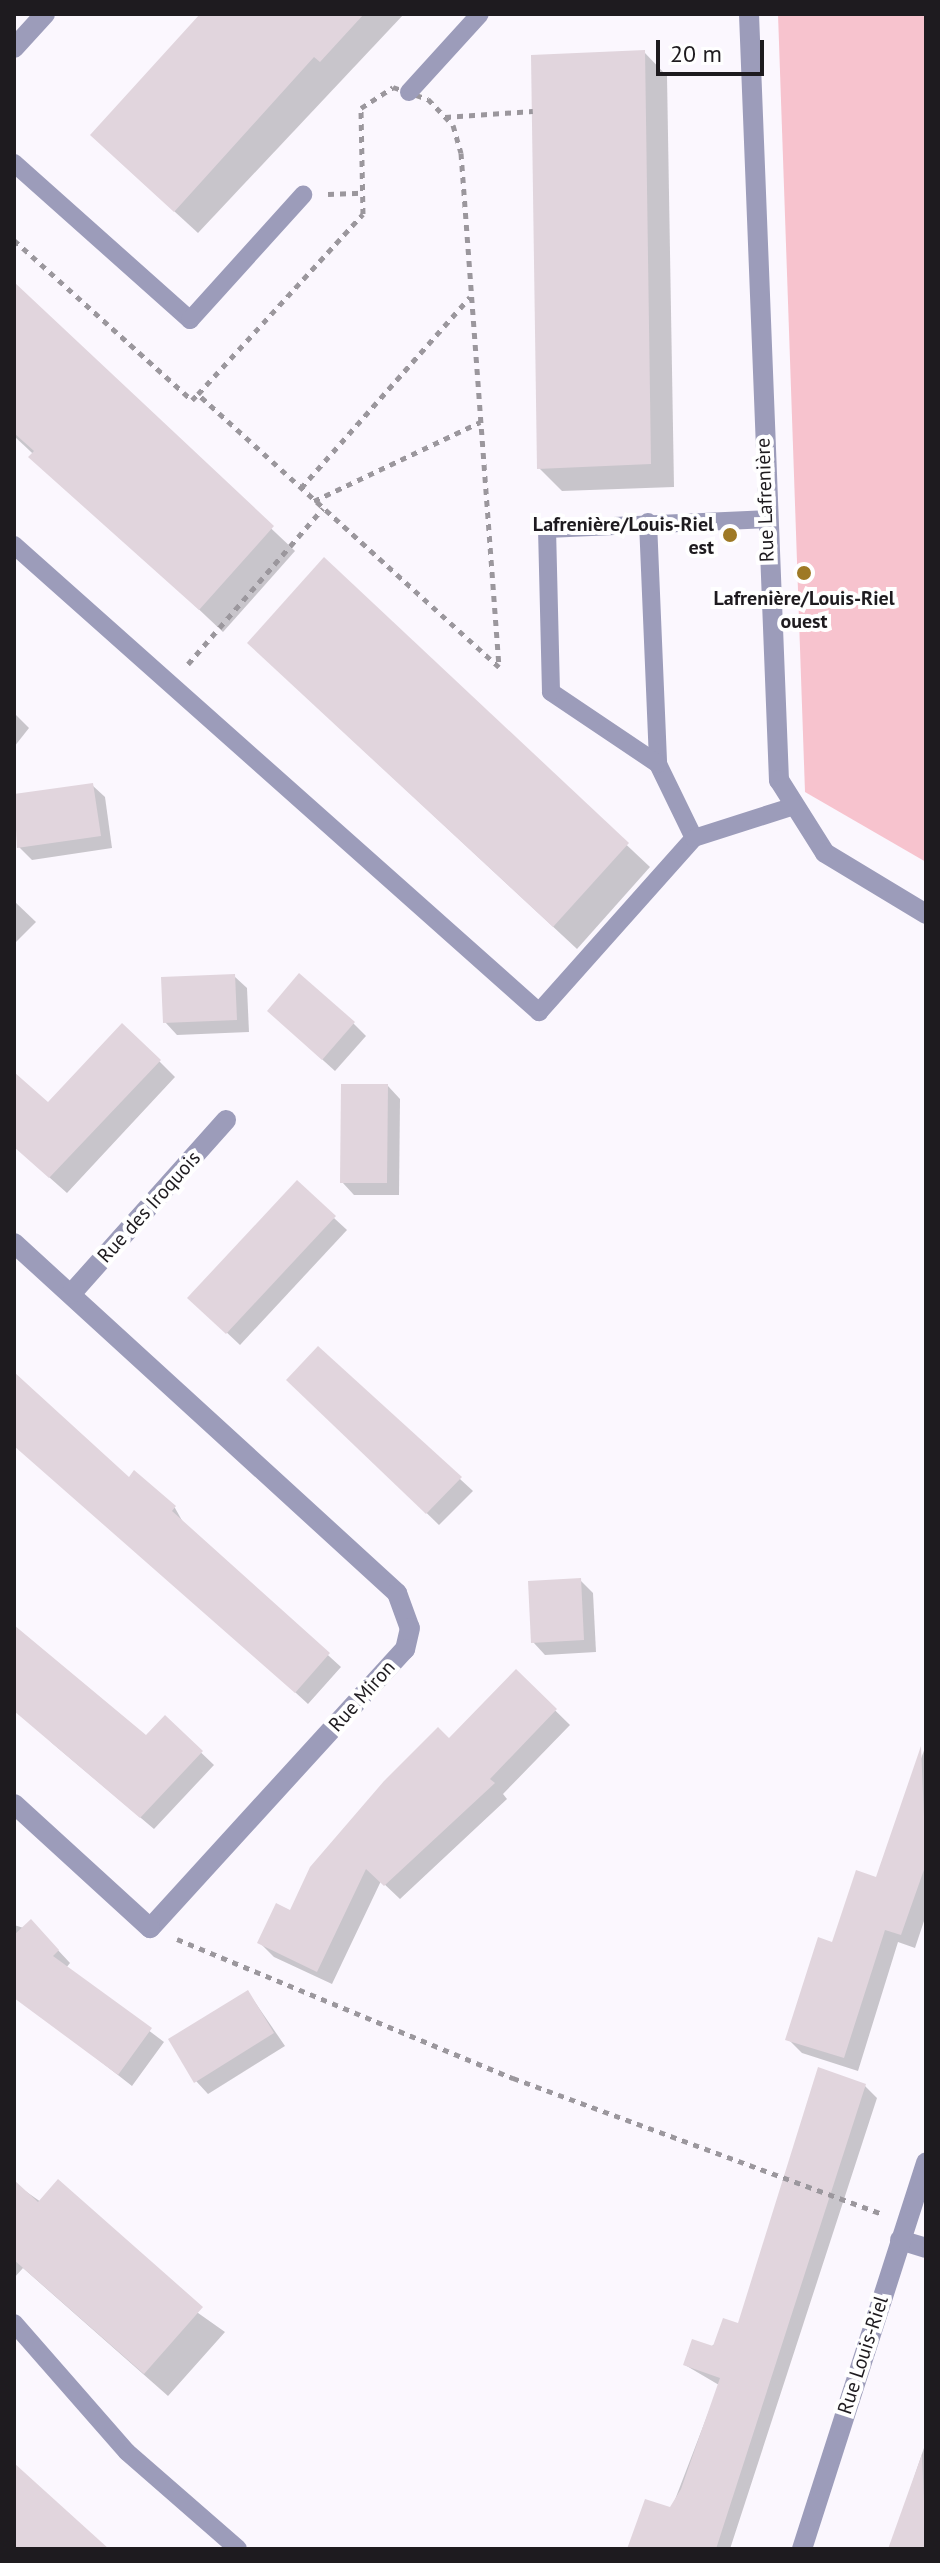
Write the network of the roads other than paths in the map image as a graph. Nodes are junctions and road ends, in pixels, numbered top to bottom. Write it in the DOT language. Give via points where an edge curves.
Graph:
graph roads {
  1 [pos="45,14"];
  2 [pos="480,14"];
  3 [pos="749,14"];
  4 [pos="14,48"];
  5 [pos="409,92"];
  6 [pos="14,163"];
  7 [pos="303,195"];
  8 [pos="766,519"];
  9 [pos="648,522"];
  10 [pos="14,545"];
  11 [pos="658,764"];
  12 [pos="791,807"];
  13 [pos="694,838"];
  14 [pos="926,914"];
  15 [pos="226,1120"];
  16 [pos="14,1243"];
  17 [pos="71,1294"];
  18 [pos="14,1804"];
  19 [pos="926,2162"];
  20 [pos="903,2231"];
  21 [pos="926,2248"];
  22 [pos="14,2323"];
  23 [pos="238,2549"];
  24 [pos="802,2549"];
  1 -- 4 [label="street"];
  2 -- 5 [label="lane"];
  3 -- 8 [label="street, Rue Lafrenière"];
  6 -- 7 [label="lane" via="190,320"];
  8 -- 9 [label="lane"];
  8 -- 12 [label="street, Rue Lafrenière" via="773,746"];
  9 -- 11 [label="lane"];
  9 -- 11 [label="lane" via="547,529 551,692"];
  10 -- 13 [label="lane" via="539,1012"];
  11 -- 13 [label="lane"];
  12 -- 13 [label="lane"];
  12 -- 14 [label="street, Rue Lafrenière" via="825,853"];
  15 -- 17 [label="street, Rue des Iroquois"];
  16 -- 17 [label="street, Rue Miron"];
  17 -- 18 [label="street, Rue Miron" via="397,1593 410,1628 405,1649 150,1928"];
  19 -- 20 [label="street, Rue Louis-Riel"];
  20 -- 21 [label="street"];
  20 -- 24 [label="street, Rue Louis-Riel"];
  22 -- 23 [label="lane" via="127,2452"];
}
